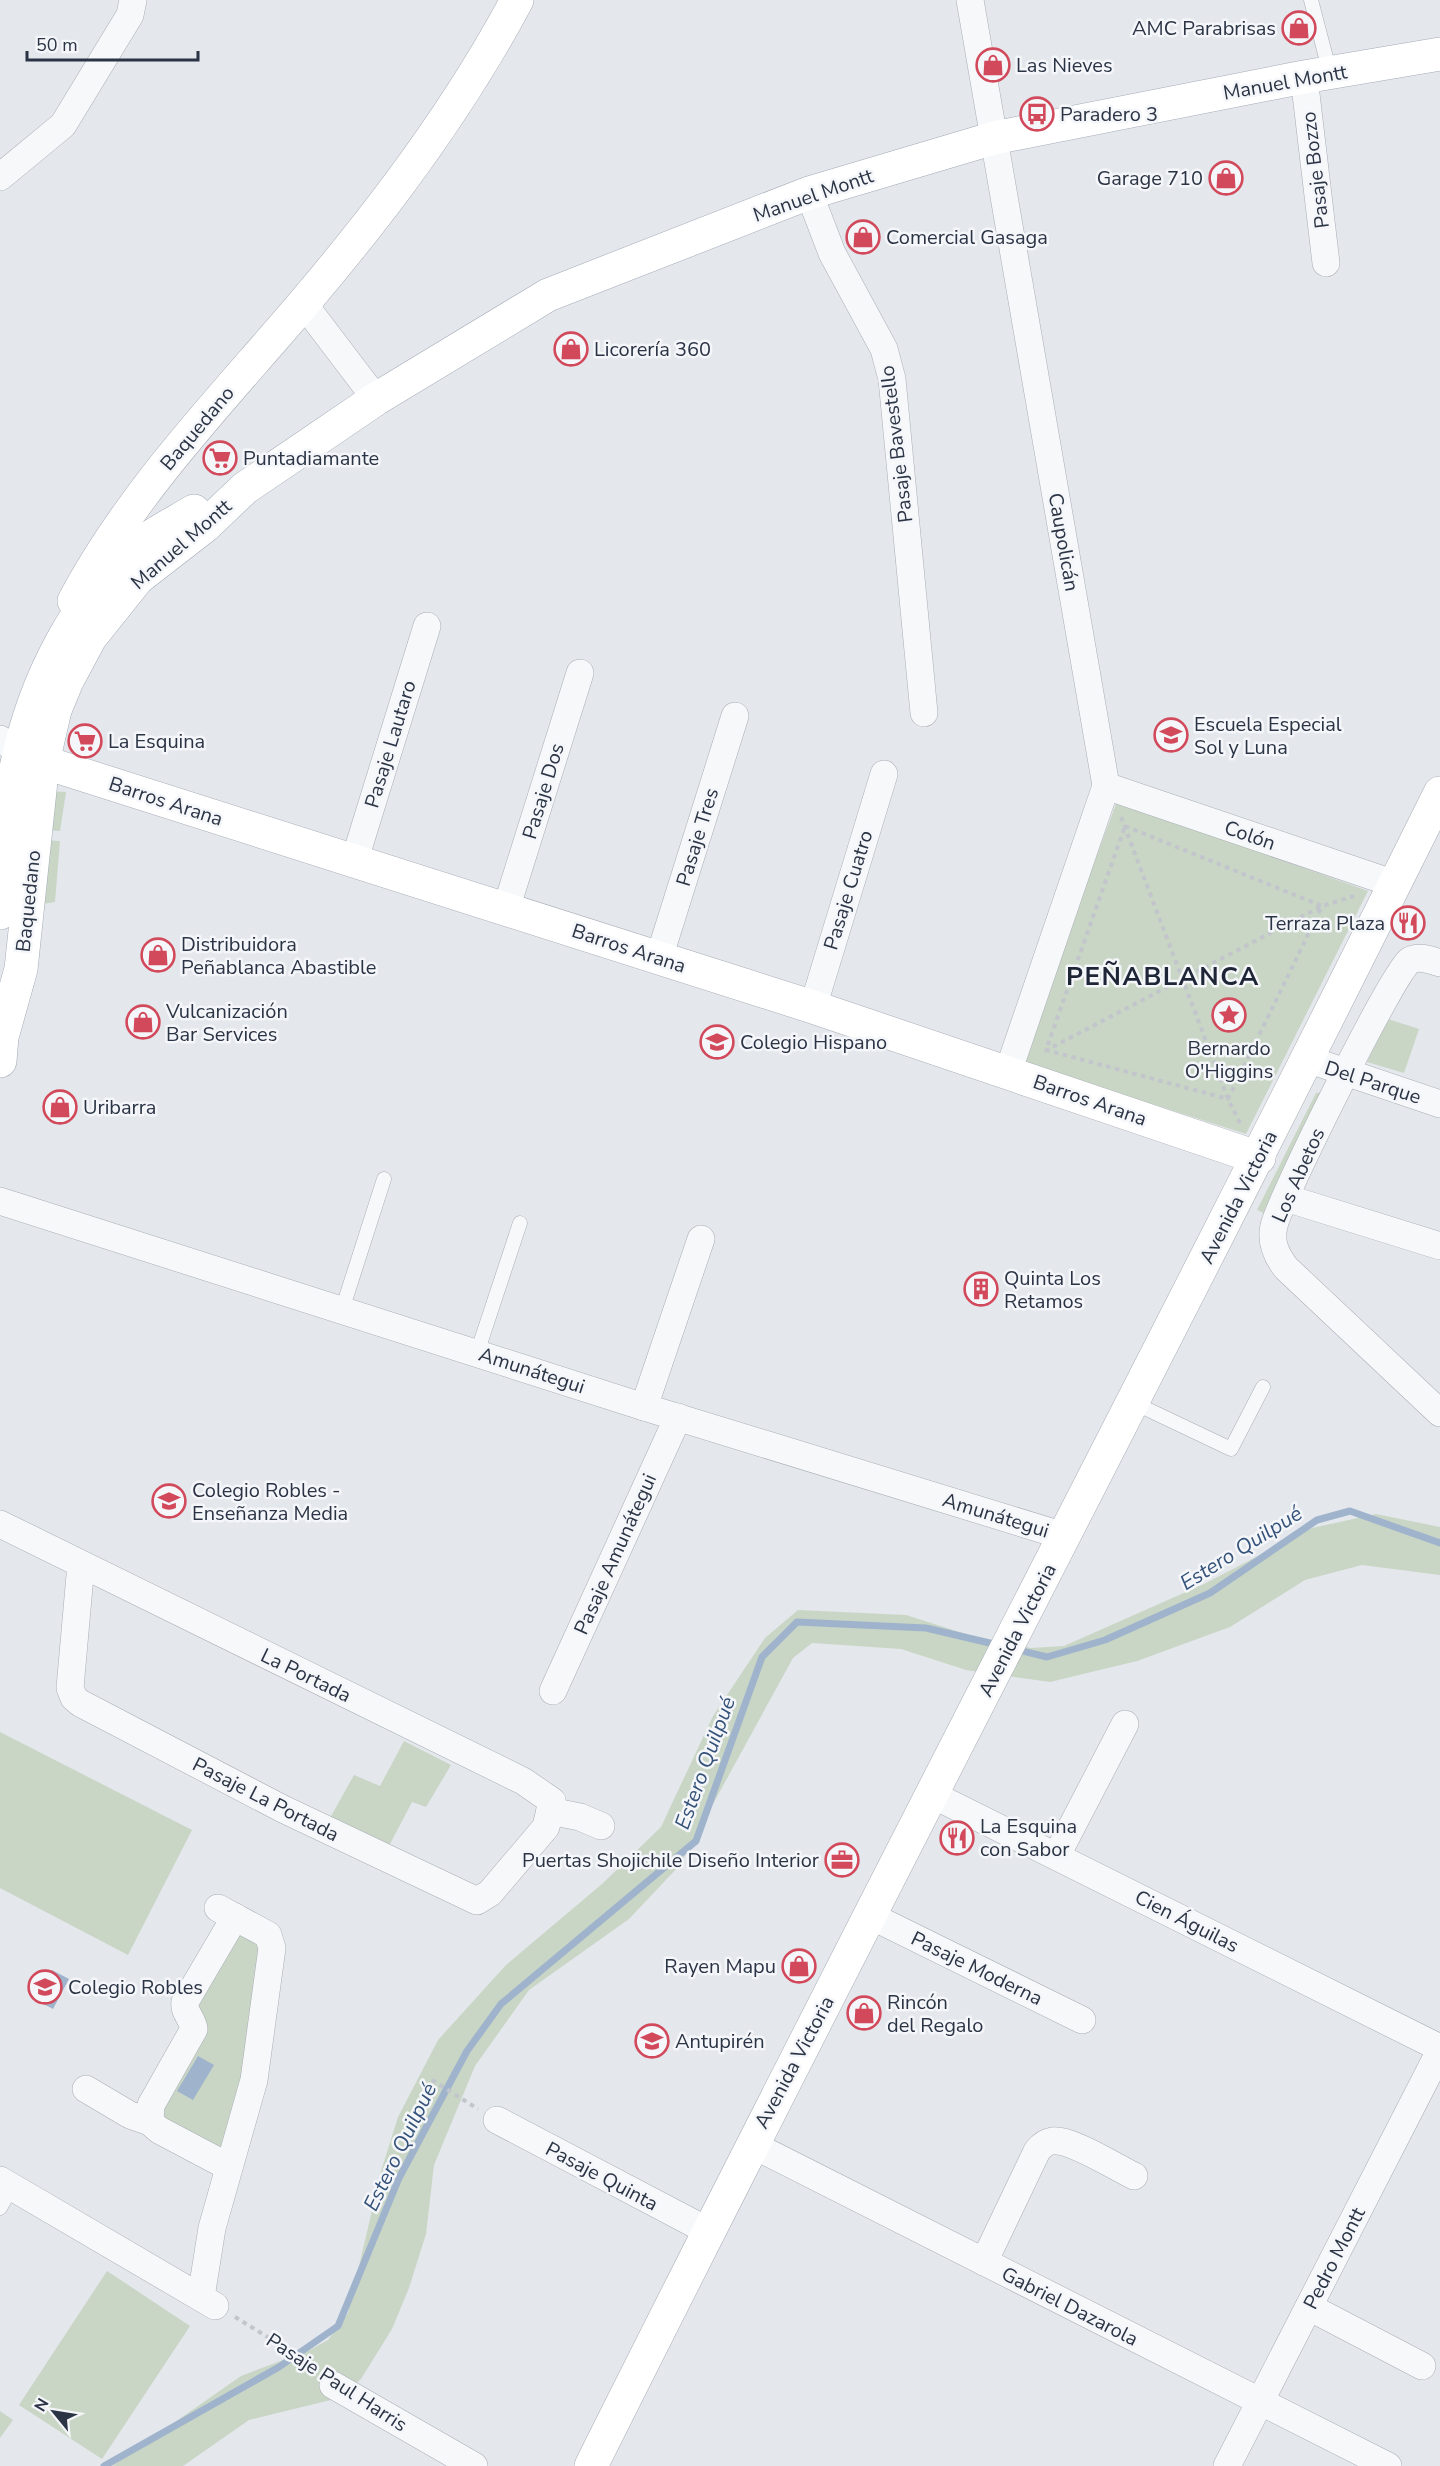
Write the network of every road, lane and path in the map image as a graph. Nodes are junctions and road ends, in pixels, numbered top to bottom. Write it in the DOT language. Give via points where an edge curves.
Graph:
graph roads {
  1 [pos="133,0"];
  2 [pos="517,0"];
  3 [pos="970,0"];
  4 [pos="1311,0"];
  5 [pos="1440,54"];
  6 [pos="1317,75"];
  7 [pos="994,138"];
  8 [pos="0,177"];
  9 [pos="809,193"];
  10 [pos="1326,263"];
  11 [pos="303,303"];
  12 [pos="376,399"];
  13 [pos="245,488"];
  14 [pos="427,626"];
  15 [pos="580,674"];
  16 [pos="32,708"];
  17 [pos="924,713"];
  18 [pos="735,716"];
  19 [pos="21,751"];
  20 [pos="884,774"];
  21 [pos="1106,786"];
  22 [pos="1440,793"];
  23 [pos="1125,826"];
  24 [pos="4,845"];
  25 [pos="354,862"];
  26 [pos="1395,884"];
  27 [pos="1322,906"];
  28 [pos="506,909"];
  29 [pos="0,913"];
  30 [pos="659,958"];
  31 [pos="1440,963"];
  32 [pos="1183,977"];
  33 [pos="813,1007"];
  34 [pos="1,1040"];
  35 [pos="1046,1050"];
  36 [pos="1306,1059"];
  37 [pos="1008,1072"];
  38 [pos="1345,1073"];
  39 [pos="1228,1100"];
  40 [pos="1440,1104"];
  41 [pos="1259,1158"];
  42 [pos="384,1179"];
  43 [pos="1286,1198"];
  44 [pos="0,1201"];
  45 [pos="520,1223"];
  46 [pos="701,1239"];
  47 [pos="1440,1246"];
  48 [pos="342,1310"];
  49 [pos="477,1353"];
  50 [pos="1263,1387"];
  51 [pos="1132,1402"];
  52 [pos="644,1407"];
  53 [pos="1440,1413"];
  54 [pos="678,1417"];
  55 [pos="0,1524"];
  56 [pos="1065,1536"];
  57 [pos="81,1564"];
  58 [pos="553,1691"];
  59 [pos="1125,1724"];
  60 [pos="933,1795"];
  61 [pos="550,1811"];
  62 [pos="601,1826"];
  63 [pos="1057,1855"];
  64 [pos="871,1916"];
  65 [pos="1083,2020"];
  66 [pos="1440,2049"];
  67 [pos="432,2080"];
  68 [pos="86,2089"];
  69 [pos="464,2100"];
  70 [pos="497,2120"];
  71 [pos="150,2122"];
  72 [pos="752,2144"];
  73 [pos="229,2168"];
  74 [pos="1134,2176"];
  75 [pos="4,2192"];
  76 [pos="708,2231"];
  77 [pos="984,2262"];
  78 [pos="198,2295"];
  79 [pos="1309,2307"];
  80 [pos="1422,2366"];
  81 [pos="333,2385"];
  82 [pos="1259,2402"];
  83 [pos="474,2466"];
  84 [pos="591,2466"];
  85 [pos="1227,2466"];
  86 [pos="1388,2466"];
  1 -- 8 [label="street" via="130,15 63,125"];
  2 -- 11 [label="street, Baquedano" via="465,89 421,153"];
  3 -- 7 [label="street, Caupolicán"];
  4 -- 6 [label="lane"];
  5 -- 6 [label="street, Manuel Montt"];
  6 -- 7 [label="street, Manuel Montt"];
  6 -- 10 [label="street, Pasaje Bozzo"];
  7 -- 9 [label="street, Manuel Montt"];
  7 -- 21 [label="street, Caupolicán"];
  9 -- 12 [label="street, Manuel Montt" via="548,295"];
  9 -- 17 [label="street, Pasaje Bavestello" via="832,253 884,349 892,379"];
  11 -- 12 [label="street"];
  11 -- 16 [label="street, Baquedano" via="163,467 106,549 52,641 37,679"];
  12 -- 13 [label="street, Manuel Montt"];
  13 -- 16 [label="street, Manuel Montt" via="195,510 147,539 123,562 82,608"];
  13 -- 19 [label="street, Manuel Montt" via="205,526 138,578 106,615 67,681 55,710"];
  14 -- 25 [label="street, Pasaje Lautaro"];
  15 -- 28 [label="street, Pasaje Dos"];
  16 -- 19 [label="street, Baquedano"];
  18 -- 30 [label="street, Pasaje Tres"];
  19 -- 24 [label="street, Baquedano"];
  19 -- 25 [label="street, Barros Arana"];
  19 -- 34 [label="street, Baquedano" via="21,969"];
  20 -- 33 [label="street, Pasaje Cuatro"];
  21 -- 23 [label="path"];
  21 -- 26 [label="street, Colón"];
  21 -- 37 [label="street, Caupolicán"];
  22 -- 26 [label="street, Avenida Victoria"];
  23 -- 27 [label="path"];
  23 -- 32 [label="path"];
  23 -- 35 [label="path"];
  24 -- 29 [label="street, Baquedano"];
  25 -- 28 [label="street, Barros Arana"];
  26 -- 27 [label="path"];
  26 -- 36 [label="street, Avenida Victoria"];
  27 -- 32 [label="path"];
  27 -- 39 [label="path"];
  28 -- 30 [label="street, Barros Arana"];
  30 -- 33 [label="street, Barros Arana"];
  31 -- 38 [label="street, Los Abetos" via="1420,958 1409,961 1396,977"];
  32 -- 35 [label="path"];
  32 -- 39 [label="path"];
  33 -- 37 [label="street, Barros Arana"];
  35 -- 37 [label="path"];
  35 -- 39 [label="path"];
  36 -- 38 [label="street, Del Parque"];
  36 -- 41 [label="street, Avenida Victoria"];
  37 -- 41 [label="street, Barros Arana"];
  38 -- 40 [label="street, Del Parque"];
  38 -- 43 [label="street, Los Abetos"];
  39 -- 41 [label="path"];
  41 -- 51 [label="street, Avenida Victoria"];
  42 -- 48 [label="lane"];
  43 -- 47 [label="street"];
  43 -- 53 [label="street, Los Abetos" via="1274,1223 1272,1238 1277,1256"];
  44 -- 48 [label="street, Amunátegui"];
  45 -- 49 [label="lane"];
  46 -- 52 [label="street"];
  48 -- 49 [label="street, Amunátegui"];
  49 -- 52 [label="street, Amunátegui"];
  50 -- 51 [label="lane" via="1232,1449"];
  51 -- 56 [label="street, Avenida Victoria"];
  52 -- 54 [label="street, Amunátegui"];
  54 -- 56 [label="street, Amunátegui"];
  54 -- 58 [label="street, Pasaje Amunátegui"];
  55 -- 57 [label="street, La Portada"];
  56 -- 60 [label="street, Avenida Victoria"];
  57 -- 61 [label="street, La Portada" via="524,1781 552,1801"];
  57 -- 61 [label="street, Pasaje La Portada" via="70,1688 80,1703 283,1809 477,1901 489,1893 546,1827"];
  59 -- 63 [label="street"];
  60 -- 63 [label="street, Cien Águilas"];
  60 -- 64 [label="street, Avenida Victoria"];
  61 -- 62 [label="street"];
  63 -- 66 [label="street, Cien Águilas"];
  64 -- 65 [label="street, Pasaje Moderna"];
  64 -- 72 [label="street, Avenida Victoria"];
  66 -- 79 [label="street, Pedro Montt"];
  67 -- 69 [label="path"];
  68 -- 71 [label="street"];
  70 -- 76 [label="street, Pasaje Quinta"];
  71 -- 73 [label="street"];
  71 -- 73 [label="street" via="152,2105 194,2029 173,2003 185,2002 226,1912 268,1935 272,1948 254,2080"];
  72 -- 76 [label="street, Avenida Victoria"];
  72 -- 77 [label="street, Gabriel Dazarola"];
  73 -- 78 [label="street"];
  74 -- 77 [label="street" via="1066,2143 1043,2144"];
  75 -- 78 [label="street"];
  76 -- 84 [label="street, Avenida Victoria"];
  77 -- 82 [label="street, Gabriel Dazarola"];
  78 -- 81 [label="path, Pasaje Paul Harris" via="266,2336"];
  79 -- 80 [label="street"];
  79 -- 82 [label="street, Pedro Montt"];
  81 -- 83 [label="street, Pasaje Paul Harris"];
  82 -- 85 [label="street, Pedro Montt"];
  82 -- 86 [label="street, Gabriel Dazarola"];
}
